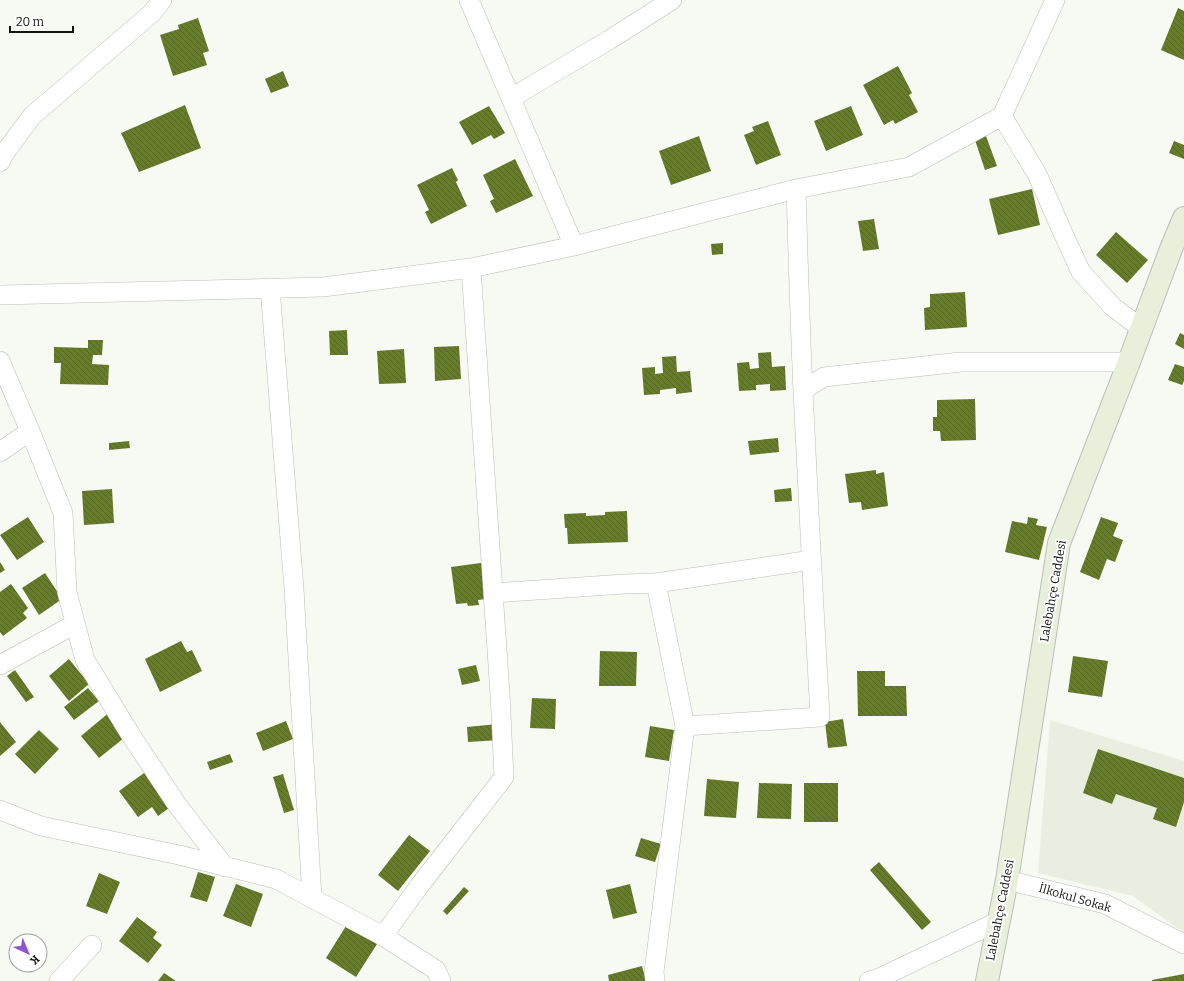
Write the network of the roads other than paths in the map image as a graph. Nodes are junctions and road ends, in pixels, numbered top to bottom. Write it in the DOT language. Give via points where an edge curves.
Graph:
graph roads {
  1 [pos="162,0"];
  2 [pos="469,0"];
  3 [pos="672,0"];
  4 [pos="1056,0"];
  5 [pos="511,98"];
  6 [pos="1002,116"];
  7 [pos="2,154"];
  8 [pos="796,189"];
  9 [pos="1184,218"];
  10 [pos="574,246"];
  11 [pos="471,268"];
  12 [pos="270,288"];
  13 [pos="0,295"];
  14 [pos="1142,329"];
  15 [pos="0,362"];
  16 [pos="1130,362"];
  17 [pos="803,390"];
  18 [pos="30,431"];
  19 [pos="0,452"];
  20 [pos="812,560"];
  21 [pos="656,584"];
  22 [pos="494,593"];
  23 [pos="76,624"];
  24 [pos="0,665"];
  25 [pos="685,726"];
  26 [pos="0,810"];
  27 [pos="225,867"];
  28 [pos="1007,880"];
  29 [pos="312,898"];
  30 [pos="999,921"];
  31 [pos="383,936"];
  32 [pos="1184,944"];
  33 [pos="92,945"];
  34 [pos="59,981"];
  35 [pos="441,981"];
  36 [pos="654,981"];
  37 [pos="869,981"];
  38 [pos="987,981"];
  1 -- 7 [label="street" via="152,13 32,116"];
  2 -- 5 [label="street"];
  3 -- 5 [label="street"];
  4 -- 6 [label="street"];
  5 -- 10 [label="street"];
  6 -- 8 [label="street" via="909,167"];
  6 -- 14 [label="street" via="1037,174 1081,272 1113,307"];
  8 -- 10 [label="street"];
  8 -- 17 [label="street"];
  9 -- 14 [label="street, Lalebahçe Caddesi"];
  10 -- 11 [label="street"];
  11 -- 12 [label="street" via="323,287"];
  11 -- 22 [label="street"];
  12 -- 13 [label="street"];
  12 -- 29 [label="street" via="294,589"];
  14 -- 16 [label="street, Lalebahçe Caddesi"];
  15 -- 18 [label="street"];
  16 -- 17 [label="street" via="961,362 824,377"];
  16 -- 28 [label="street, Lalebahçe Caddesi" via="1059,542"];
  17 -- 20 [label="street"];
  18 -- 19 [label="street"];
  18 -- 23 [label="street" via="63,513 67,592"];
  20 -- 21 [label="street"];
  20 -- 25 [label="street" via="820,717"];
  21 -- 22 [label="street"];
  21 -- 25 [label="street"];
  22 -- 31 [label="street" via="504,777"];
  23 -- 24 [label="street"];
  23 -- 27 [label="street" via="85,660 132,737 178,806"];
  25 -- 36 [label="street"];
  26 -- 27 [label="street" via="41,826"];
  27 -- 29 [label="street" via="276,879"];
  28 -- 30 [label="street, Lalebahçe Caddesi"];
  28 -- 32 [label="street, İlkokul Sokak" via="1105,904"];
  29 -- 31 [label="street"];
  30 -- 37 [label="street"];
  30 -- 38 [label="street, Lalebahçe Caddesi"];
  31 -- 35 [label="street" via="436,970"];
  33 -- 34 [label="street"];
}
